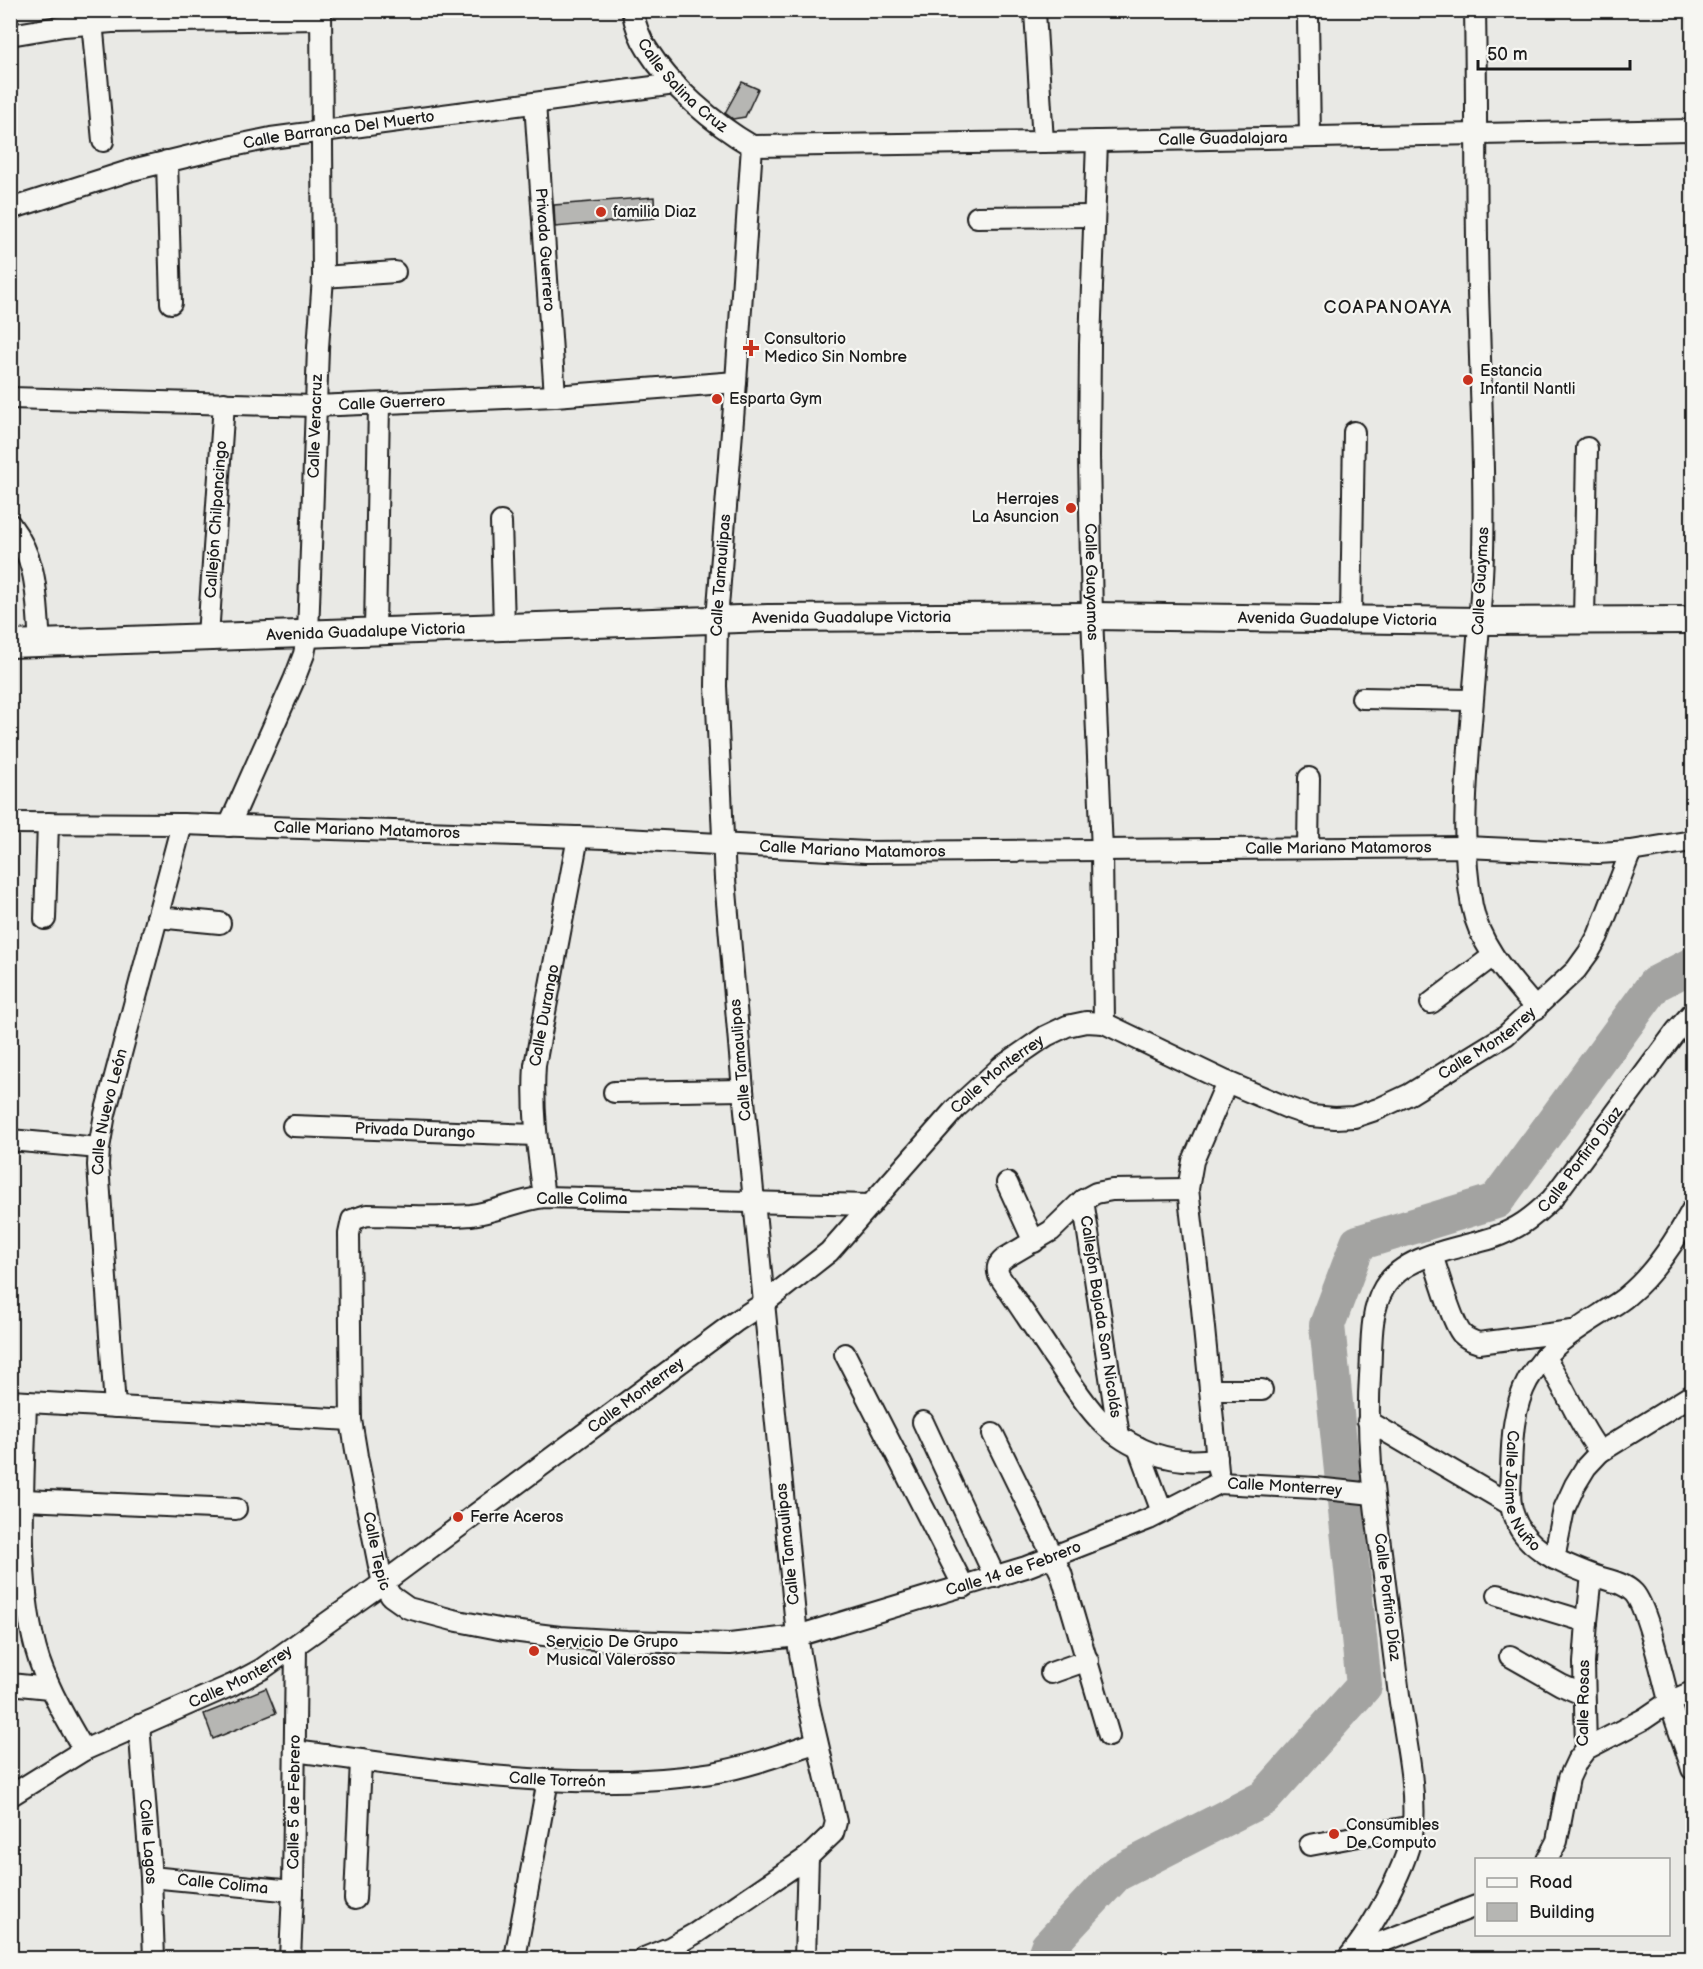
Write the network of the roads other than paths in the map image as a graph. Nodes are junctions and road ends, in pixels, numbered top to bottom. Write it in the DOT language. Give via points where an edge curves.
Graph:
graph roads {
  1 [pos="632,10"];
  2 [pos="1475,10"];
  3 [pos="1035,12"];
  4 [pos="321,15"];
  5 [pos="91,17"];
  6 [pos="1308,18"];
  7 [pos="10,35"];
  8 [pos="675,84"];
  9 [pos="535,103"];
  10 [pos="1692,130"];
  11 [pos="321,131"];
  12 [pos="1477,133"];
  13 [pos="1310,137"];
  14 [pos="103,141"];
  15 [pos="1097,141"];
  16 [pos="1043,142"];
  17 [pos="752,146"];
  18 [pos="167,161"];
  19 [pos="10,209"];
  20 [pos="1094,216"];
  21 [pos="977,217"];
  22 [pos="395,272"];
  23 [pos="323,277"];
  24 [pos="171,303"];
  25 [pos="736,382"];
  26 [pos="555,396"];
  27 [pos="10,398"];
  28 [pos="224,403"];
  29 [pos="379,404"];
  30 [pos="315,406"];
  31 [pos="1354,432"];
  32 [pos="1587,448"];
  33 [pos="501,522"];
  34 [pos="10,524"];
  35 [pos="1092,616"];
  36 [pos="1351,618"];
  37 [pos="717,619"];
  38 [pos="1692,620"];
  39 [pos="1480,621"];
  40 [pos="1584,621"];
  41 [pos="504,626"];
  42 [pos="375,631"];
  43 [pos="308,634"];
  44 [pos="208,636"];
  45 [pos="40,643"];
  46 [pos="10,644"];
  47 [pos="1362,698"];
  48 [pos="1472,700"];
  49 [pos="1309,778"];
  50 [pos="10,823"];
  51 [pos="48,823"];
  52 [pos="182,824"];
  53 [pos="230,826"];
  54 [pos="578,837"];
  55 [pos="1692,841"];
  56 [pos="723,845"];
  57 [pos="1465,847"];
  58 [pos="1308,848"];
  59 [pos="1102,851"];
  60 [pos="1632,851"];
  61 [pos="157,917"];
  62 [pos="45,919"];
  63 [pos="220,923"];
  64 [pos="1493,956"];
  65 [pos="1431,1003"];
  66 [pos="1536,1009"];
  67 [pos="1692,1013"];
  68 [pos="1104,1023"];
  69 [pos="1227,1082"];
  70 [pos="743,1090"];
  71 [pos="614,1092"];
  72 [pos="293,1126"];
  73 [pos="535,1136"];
  74 [pos="10,1140"];
  75 [pos="99,1148"];
  76 [pos="1007,1183"];
  77 [pos="1188,1189"];
  78 [pos="544,1197"];
  79 [pos="1083,1200"];
  80 [pos="754,1202"];
  81 [pos="871,1205"];
  82 [pos="1692,1210"];
  83 [pos="1034,1242"];
  84 [pos="1432,1255"];
  85 [pos="764,1303"];
  86 [pos="1574,1331"];
  87 [pos="845,1354"];
  88 [pos="1544,1357"];
  89 [pos="1210,1390"];
  90 [pos="1262,1390"];
  91 [pos="1692,1395"];
  92 [pos="18,1401"];
  93 [pos="115,1407"];
  94 [pos="351,1420"];
  95 [pos="1368,1421"];
  96 [pos="923,1422"];
  97 [pos="993,1434"];
  98 [pos="1119,1436"];
  99 [pos="1138,1447"];
  100 [pos="1600,1452"];
  101 [pos="1217,1458"];
  102 [pos="1220,1483"];
  103 [pos="1373,1494"];
  104 [pos="24,1500"];
  105 [pos="1511,1505"];
  106 [pos="236,1509"];
  107 [pos="1162,1512"];
  108 [pos="1053,1556"];
  109 [pos="1554,1559"];
  110 [pos="1592,1575"];
  111 [pos="995,1577"];
  112 [pos="383,1583"];
  113 [pos="964,1587"];
  114 [pos="1498,1595"];
  115 [pos="1587,1622"];
  116 [pos="797,1636"];
  117 [pos="296,1646"];
  118 [pos="1510,1656"];
  119 [pos="1088,1660"];
  120 [pos="1051,1673"];
  121 [pos="10,1684"];
  122 [pos="49,1688"];
  123 [pos="1692,1692"];
  124 [pos="1584,1695"];
  125 [pos="1669,1702"];
  126 [pos="139,1725"];
  127 [pos="1109,1736"];
  128 [pos="817,1742"];
  129 [pos="1586,1749"];
  130 [pos="84,1750"];
  131 [pos="295,1751"];
  132 [pos="361,1760"];
  133 [pos="1692,1769"];
  134 [pos="548,1780"];
  135 [pos="10,1796"];
  136 [pos="1413,1826"];
  137 [pos="1310,1845"];
  138 [pos="808,1857"];
  139 [pos="1548,1858"];
  140 [pos="151,1877"];
  141 [pos="293,1891"];
  142 [pos="355,1899"];
  143 [pos="1475,1906"];
  144 [pos="1350,1956"];
  145 [pos="154,1959"];
  146 [pos="290,1959"];
  147 [pos="515,1959"];
  148 [pos="644,1959"];
  149 [pos="805,1959"];
  1 -- 8 [label="street, Calle Salina Cruz" via="646,48"];
  2 -- 12 [label="street, Calle Guaymas"];
  3 -- 16 [label="street"];
  4 -- 5 [label="street"];
  4 -- 11 [label="street, Calle Veracruz"];
  5 -- 7 [label="street"];
  5 -- 14 [label="street"];
  6 -- 13 [label="street"];
  8 -- 9 [label="street, Calle Barranca Del Muerto"];
  8 -- 17 [label="street, Calle Salina Cruz" via="722,127"];
  9 -- 11 [label="street, Calle Barranca Del Muerto"];
  9 -- 26 [label="street, Privada Guerrero"];
  10 -- 12 [label="street, Calle Guadalajara"];
  11 -- 18 [label="street, Calle Barranca Del Muerto"];
  11 -- 23 [label="street, Calle Veracruz"];
  12 -- 13 [label="street, Calle Guadalajara"];
  12 -- 39 [label="street, Calle Guaymas" via="1484,510"];
  13 -- 15 [label="street, Calle Guadalajara"];
  15 -- 16 [label="street, Calle Guadalajara"];
  15 -- 20 [label="street, Calle Guayamas"];
  16 -- 17 [label="street, Calle Guadalajara"];
  17 -- 25 [label="street, Calle Tamaulipas"];
  18 -- 19 [label="street, Calle Barranca Del Muerto"];
  18 -- 24 [label="street"];
  20 -- 21 [label="street"];
  20 -- 35 [label="street, Calle Guayamas" via="1089,396"];
  22 -- 23 [label="street"];
  23 -- 30 [label="street, Calle Veracruz"];
  25 -- 26 [label="street, Calle Guerrero"];
  25 -- 37 [label="street, Calle Tamaulipas"];
  26 -- 29 [label="street, Calle Guerrero"];
  27 -- 28 [label="street, Calle Guerrero"];
  28 -- 30 [label="street, Calle Guerrero"];
  28 -- 44 [label="street, Callejón Chilpancingo"];
  29 -- 30 [label="street, Calle Guerrero"];
  29 -- 42 [label="street"];
  30 -- 43 [label="street, Calle Veracruz"];
  31 -- 36 [label="street"];
  32 -- 40 [label="street"];
  33 -- 41 [label="street"];
  34 -- 45 [label="street" via="32,562"];
  35 -- 36 [label="main road, Avenida Guadalupe Victoria"];
  35 -- 37 [label="main road, Avenida Guadalupe Victoria"];
  35 -- 59 [label="street, Calle Guayamas"];
  36 -- 39 [label="main road, Avenida Guadalupe Victoria"];
  37 -- 41 [label="main road, Avenida Guadalupe Victoria"];
  37 -- 56 [label="street, Calle Tamaulipas"];
  38 -- 40 [label="main road, Avenida Guadalupe Victoria"];
  39 -- 40 [label="main road, Avenida Guadalupe Victoria"];
  39 -- 48 [label="street, Calle Guaymas"];
  41 -- 42 [label="main road, Avenida Guadalupe Victoria"];
  42 -- 43 [label="main road, Avenida Guadalupe Victoria"];
  43 -- 44 [label="main road, Avenida Guadalupe Victoria"];
  43 -- 53 [label="street, Calle Veracruz" via="297,672"];
  44 -- 45 [label="main road, Avenida Guadalupe Victoria"];
  45 -- 46 [label="main road, Avenida Guadalupe Victoria"];
  47 -- 48 [label="street"];
  48 -- 57 [label="street, Calle Guaymas"];
  49 -- 58 [label="street"];
  50 -- 51 [label="street, Calle Mariano Matamoros"];
  51 -- 52 [label="street, Calle Mariano Matamoros"];
  51 -- 62 [label="street"];
  52 -- 53 [label="street, Calle Mariano Matamoros"];
  52 -- 61 [label="street, Calle Nuevo León"];
  53 -- 54 [label="street, Calle Mariano Matamoros"];
  54 -- 56 [label="street, Calle Mariano Matamoros"];
  54 -- 73 [label="street, Calle Durango" via="535,1065"];
  55 -- 60 [label="street, Calle Mariano Matamoros"];
  56 -- 59 [label="street, Calle Mariano Matamoros" via="866,852"];
  56 -- 70 [label="street, Calle Tamaulipas"];
  57 -- 58 [label="street, Calle Mariano Matamoros"];
  57 -- 60 [label="street, Calle Mariano Matamoros"];
  57 -- 64 [label="street, Calle Guaymas" via="1473,908"];
  58 -- 59 [label="street, Calle Mariano Matamoros"];
  59 -- 68 [label="street, Calle Guayamas"];
  60 -- 66 [label="street, Calle Monterrey" via="1589,952"];
  61 -- 63 [label="street"];
  61 -- 75 [label="street, Calle Nuevo León"];
  64 -- 65 [label="street"];
  64 -- 66 [label="street, Calle Guaymas"];
  66 -- 69 [label="street, Calle Monterrey" via="1506,1035 1430,1082 1378,1109 1354,1116 1311,1116"];
  67 -- 84 [label="street, Calle Porfirio Diaz" via="1552,1199 1532,1218 1493,1237"];
  68 -- 69 [label="street, Calle Monterrey"];
  68 -- 81 [label="street, Calle Monterrey" via="1067,1026 1001,1067 956,1108"];
  69 -- 77 [label="street, Calle Monterrey" via="1193,1161"];
  70 -- 71 [label="street"];
  70 -- 80 [label="street, Calle Tamaulipas"];
  72 -- 73 [label="street, Privada Durango"];
  73 -- 78 [label="street, Calle Durango"];
  74 -- 75 [label="street"];
  75 -- 93 [label="street, Calle Nuevo León"];
  76 -- 83 [label="street"];
  77 -- 79 [label="street, Calle Monterrey" via="1112,1190"];
  77 -- 89 [label="street, Calle Monterrey"];
  78 -- 80 [label="street, Calle Colima"];
  78 -- 94 [label="street, Calle Colima" via="471,1215 367,1215 352,1220"];
  79 -- 83 [label="street, Calle Monterrey"];
  79 -- 98 [label="street, Callejón Bajada San Nicolás"];
  80 -- 81 [label="street, Calle Colima"];
  80 -- 85 [label="street, Calle Tamaulipas"];
  81 -- 85 [label="street, Calle Monterrey" via="829,1252"];
  82 -- 86 [label="street, Calle Jaime Nuño" via="1670,1249 1644,1281"];
  83 -- 98 [label="street, Calle Monterrey" via="999,1263 999,1276 1081,1397"];
  84 -- 86 [label="street" via="1455,1320 1469,1340 1479,1343"];
  84 -- 95 [label="street, Calle Porfirio Díaz" via="1394,1275 1375,1306"];
  85 -- 112 [label="street, Calle Monterrey"];
  85 -- 116 [label="street, Calle Tamaulipas"];
  86 -- 88 [label="street, Calle Jaime Nuño"];
  87 -- 113 [label="street"];
  88 -- 100 [label="street"];
  88 -- 105 [label="street, Calle Jaime Nuño" via="1527,1382 1515,1419"];
  89 -- 90 [label="street"];
  89 -- 101 [label="street, Calle Monterrey"];
  91 -- 100 [label="street"];
  92 -- 93 [label="street"];
  92 -- 104 [label="street"];
  93 -- 94 [label="street"];
  94 -- 112 [label="street, Calle Tepic"];
  95 -- 103 [label="street, Calle Porfirio Díaz"];
  95 -- 105 [label="street"];
  96 -- 111 [label="street"];
  97 -- 108 [label="street"];
  98 -- 99 [label="street, Calle Monterrey"];
  99 -- 101 [label="street, Calle Monterrey" via="1172,1459"];
  99 -- 107 [label="street"];
  100 -- 109 [label="street" via="1586,1467 1564,1509"];
  101 -- 102 [label="street, Calle Monterrey"];
  102 -- 103 [label="street, Calle Monterrey"];
  102 -- 107 [label="street, Calle 14 de Febrero"];
  103 -- 136 [label="street, Calle Porfirio Díaz" via="1410,1765"];
  104 -- 106 [label="street"];
  104 -- 122 [label="street" via="26,1587 39,1658"];
  105 -- 109 [label="street, Calle Jaime Nuño" via="1523,1533 1536,1548"];
  107 -- 108 [label="street, Calle 14 de Febrero"];
  108 -- 111 [label="street, Calle 14 de Febrero"];
  108 -- 119 [label="street"];
  109 -- 110 [label="street, Calle Jaime Nuño"];
  110 -- 115 [label="street, Calle Rosas"];
  110 -- 125 [label="street, Calle Jaime Nuño" via="1621,1584 1640,1602"];
  111 -- 113 [label="street, Calle 14 de Febrero"];
  112 -- 116 [label="street, Calle Tepic" via="391,1596 408,1608 504,1630 686,1644 730,1644"];
  112 -- 117 [label="street, Calle Monterrey"];
  113 -- 116 [label="street, Calle 14 de Febrero"];
  114 -- 115 [label="street"];
  115 -- 124 [label="street, Calle Rosas"];
  116 -- 128 [label="street, Calle Tamaulipas"];
  117 -- 126 [label="street, Calle Monterrey" via="232,1685"];
  117 -- 131 [label="street, Calle 5 de Febrero"];
  118 -- 124 [label="street"];
  119 -- 120 [label="street"];
  119 -- 127 [label="street"];
  121 -- 122 [label="street"];
  122 -- 130 [label="street"];
  123 -- 125 [label="street"];
  124 -- 129 [label="street, Calle Rosas"];
  125 -- 129 [label="street"];
  125 -- 133 [label="street, Calle Jaime Nuño"];
  126 -- 130 [label="street, Calle Monterrey"];
  126 -- 140 [label="street, Calle Lagos"];
  128 -- 134 [label="street, Calle Torreón" via="748,1765 673,1779"];
  128 -- 138 [label="street, Calle Tamaulipas" via="836,1822 833,1833"];
  129 -- 139 [label="street, Calle Rosas" via="1569,1778 1557,1840"];
  130 -- 135 [label="street, Calle Monterrey"];
  131 -- 132 [label="street, Calle Torreón"];
  131 -- 141 [label="street, Calle 5 de Febrero"];
  132 -- 134 [label="street, Calle Torreón"];
  132 -- 142 [label="street"];
  134 -- 147 [label="street"];
  136 -- 137 [label="street"];
  136 -- 144 [label="street, Calle Porfirio Díaz" via="1400,1871"];
  138 -- 148 [label="street, Calle Tamaulipas" via="696,1933"];
  138 -- 149 [label="street"];
  140 -- 141 [label="street, Calle Colima"];
  140 -- 145 [label="street, Calle Lagos"];
  141 -- 146 [label="street, Calle 5 de Febrero"];
  143 -- 144 [label="street"];
}
